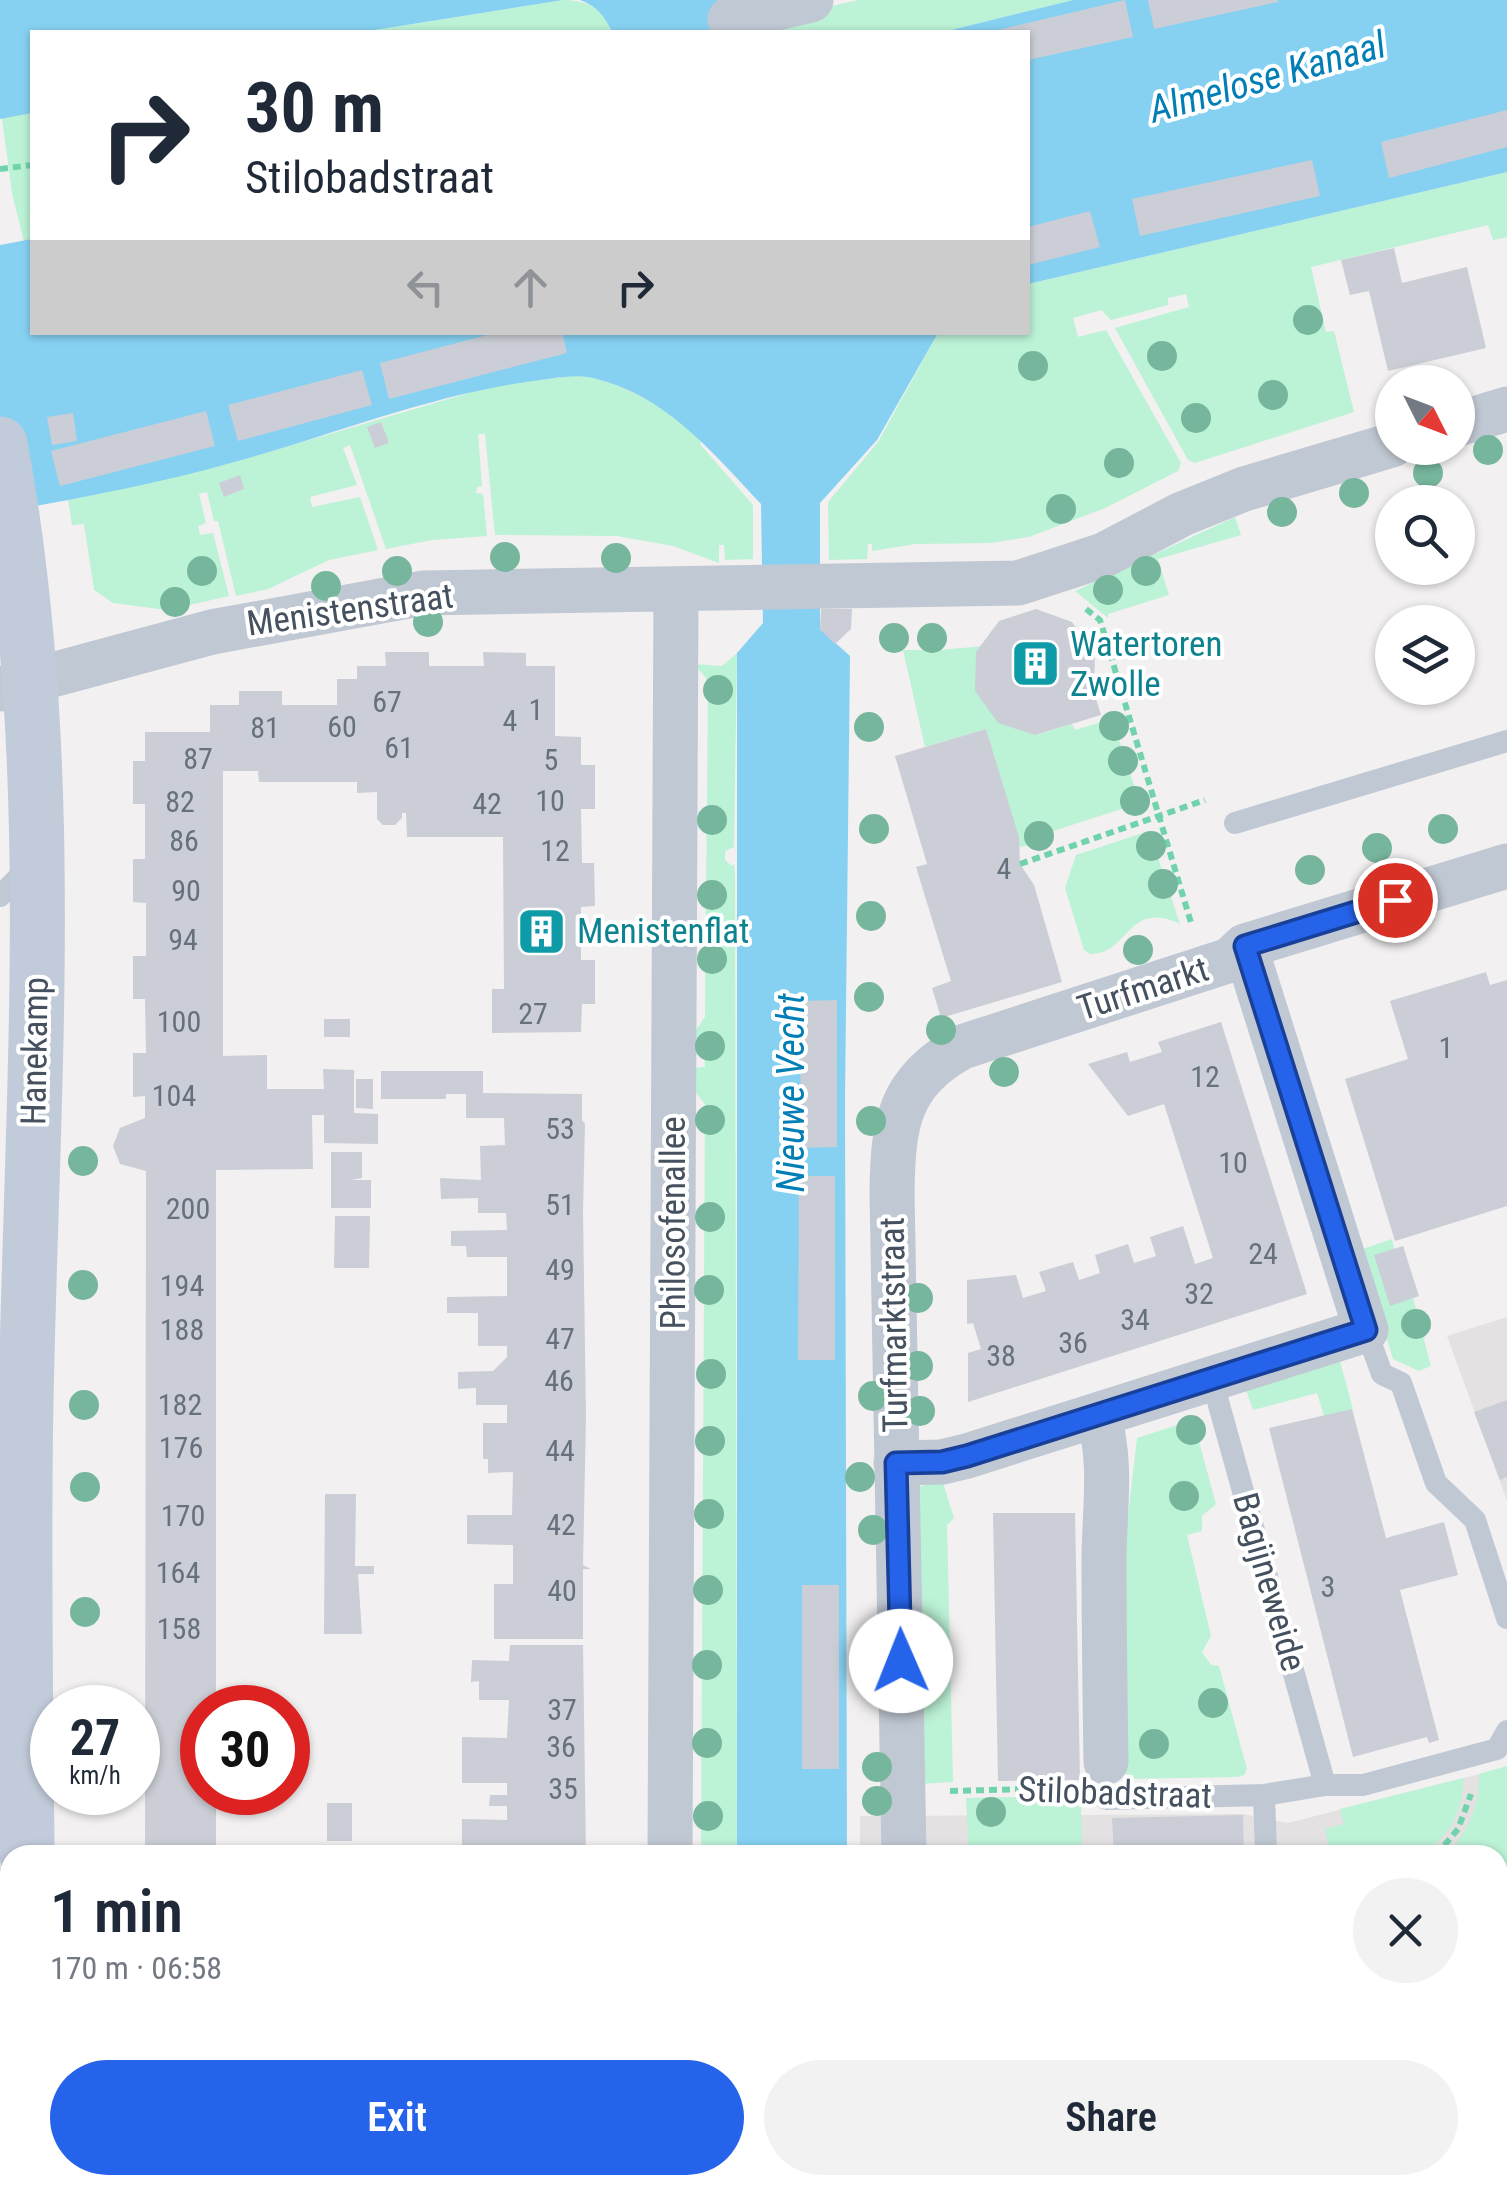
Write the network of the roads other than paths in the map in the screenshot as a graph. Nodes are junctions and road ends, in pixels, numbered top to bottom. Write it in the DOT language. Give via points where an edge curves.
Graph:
graph roads {
  1 [pos="811,0"];
  2 [pos="730,19"];
  3 [pos="1507,409"];
  4 [pos="1475,419"];
  5 [pos="0,444"];
  6 [pos="1375,449"];
  7 [pos="676,590"];
  8 [pos="16,686"];
  9 [pos="1507,741"];
  10 [pos="1235,823"];
  11 [pos="1507,866"];
  12 [pos="18,878"];
  13 [pos="1226,957"];
  14 [pos="907,1097"];
  15 [pos="1366,1330"];
  16 [pos="1212,1380"];
  17 [pos="1098,1415"];
  18 [pos="896,1463"];
  19 [pos="1507,1618"];
  20 [pos="1507,1731"];
  21 [pos="1106,1780"];
  22 [pos="1326,1785"];
  23 [pos="1264,1795"];
  24 [pos="27,1845"];
  25 [pos="670,1845"];
  26 [pos="904,1845"];
  27 [pos="1266,1845"];
  1 -- 2 [label="street"];
  3 -- 4 [label="street"];
  5 -- 8 [label="main road, Hanekamp" via="15,525"];
  6 -- 7 [label="street" via="1212,500 1104,554 1018,583"];
  7 -- 8 [label="street, Menistenstraat" via="424,593 212,632"];
  7 -- 25 [label="street, Philosofenallee"];
  8 -- 12 [label="main road, Hanekamp"];
  9 -- 10 [label="lane"];
  11 -- 13 [label="street, Turfmarkt"];
  12 -- 24 [label="main road, Hanekamp"];
  13 -- 14 [label="street, Turfmarkt" via="962,1047 927,1069"];
  13 -- 15 [label="street"];
  14 -- 18 [label="street, Turfmarktstraat" via="892,1169"];
  15 -- 16 [label="street"];
  15 -- 19 [label="lane" via="1382,1374 1401,1383 1436,1482 1475,1520"];
  16 -- 17 [label="street"];
  16 -- 22 [label="lane, Bagijneweide"];
  17 -- 18 [label="street" via="942,1462"];
  17 -- 21 [label="street" via="1107,1474"];
  18 -- 26 [label="street, Turfmarktstraat"];
  20 -- 22 [label="lane, Stilobadstraat" via="1497,1748 1466,1758 1363,1785"];
  21 -- 23 [label="lane, Stilobadstraat"];
  22 -- 23 [label="lane, Stilobadstraat"];
  23 -- 27 [label="lane"];
}
